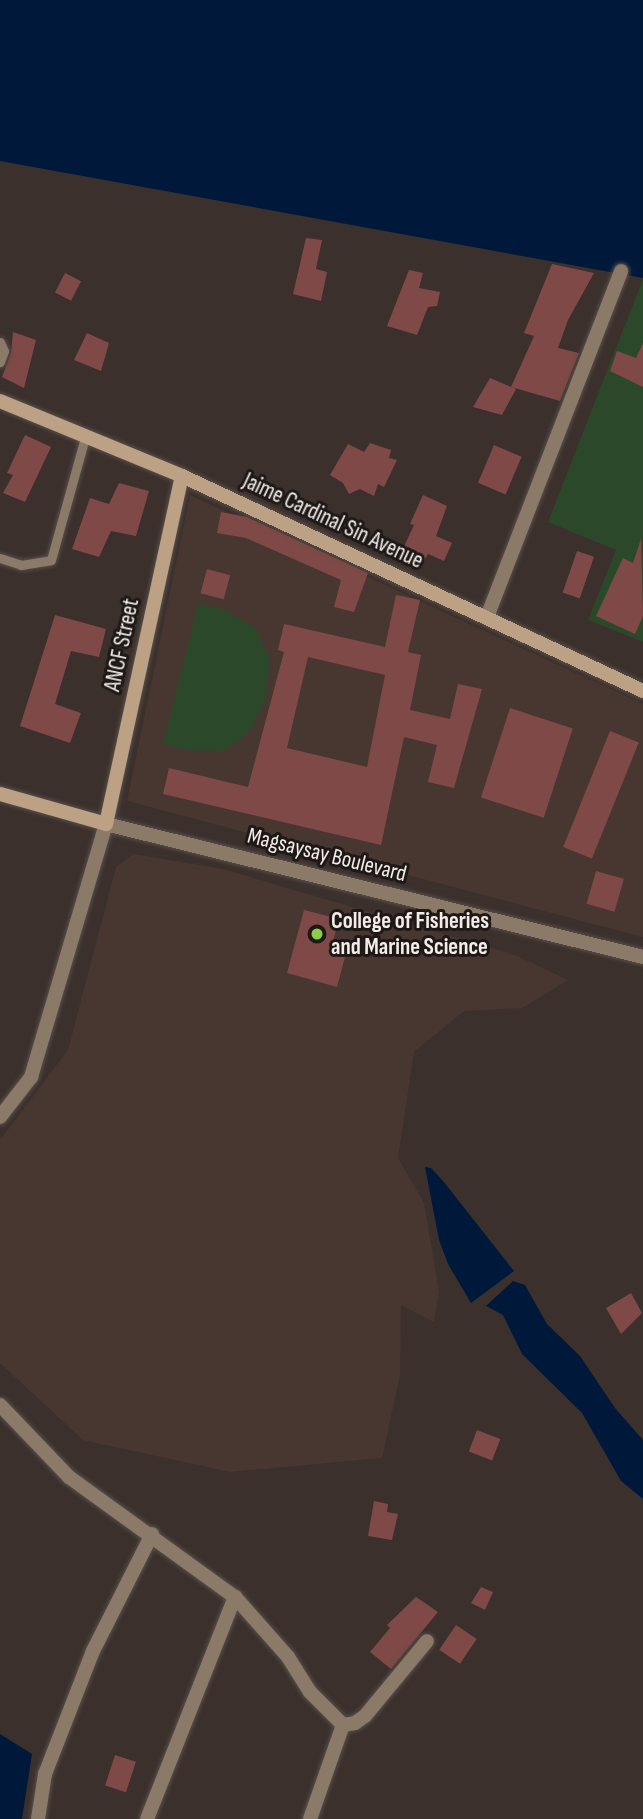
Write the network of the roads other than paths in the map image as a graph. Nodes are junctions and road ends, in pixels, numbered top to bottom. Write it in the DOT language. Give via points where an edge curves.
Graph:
graph roads {
  1 [pos="621,271"];
  2 [pos="0,342"];
  3 [pos="0,362"];
  4 [pos="0,401"];
  5 [pos="86,434"];
  6 [pos="182,476"];
  7 [pos="0,558"];
  8 [pos="487,617"];
  9 [pos="643,691"];
  10 [pos="0,794"];
  11 [pos="106,824"];
  12 [pos="643,957"];
  13 [pos="0,1117"];
  14 [pos="0,1405"];
  15 [pos="152,1534"];
  16 [pos="235,1597"];
  17 [pos="427,1641"];
  18 [pos="343,1725"];
  19 [pos="38,1819"];
  20 [pos="147,1819"];
  21 [pos="310,1819"];
  1 -- 8 [label="street"];
  2 -- 3 [label="lane" via="4,351"];
  4 -- 5 [label="main road, Jaime Cardinal Sin Avenue"];
  5 -- 6 [label="main road, Jaime Cardinal Sin Avenue"];
  5 -- 7 [label="lane" via="51,560 21,565"];
  6 -- 8 [label="main road, Jaime Cardinal Sin Avenue"];
  6 -- 11 [label="main road, ANCF Street"];
  8 -- 9 [label="main road, Jaime Cardinal Sin Avenue"];
  10 -- 11 [label="main road, Magsaysay Boulevard"];
  11 -- 12 [label="street, Magsaysay Boulevard"];
  11 -- 13 [label="street" via="31,1077"];
  14 -- 15 [label="street" via="69,1477"];
  15 -- 16 [label="street"];
  15 -- 19 [label="street" via="93,1651 45,1774"];
  16 -- 18 [label="street" via="288,1657 310,1692"];
  16 -- 20 [label="street"];
  17 -- 18 [label="street" via="365,1717"];
  18 -- 21 [label="street"];
}
